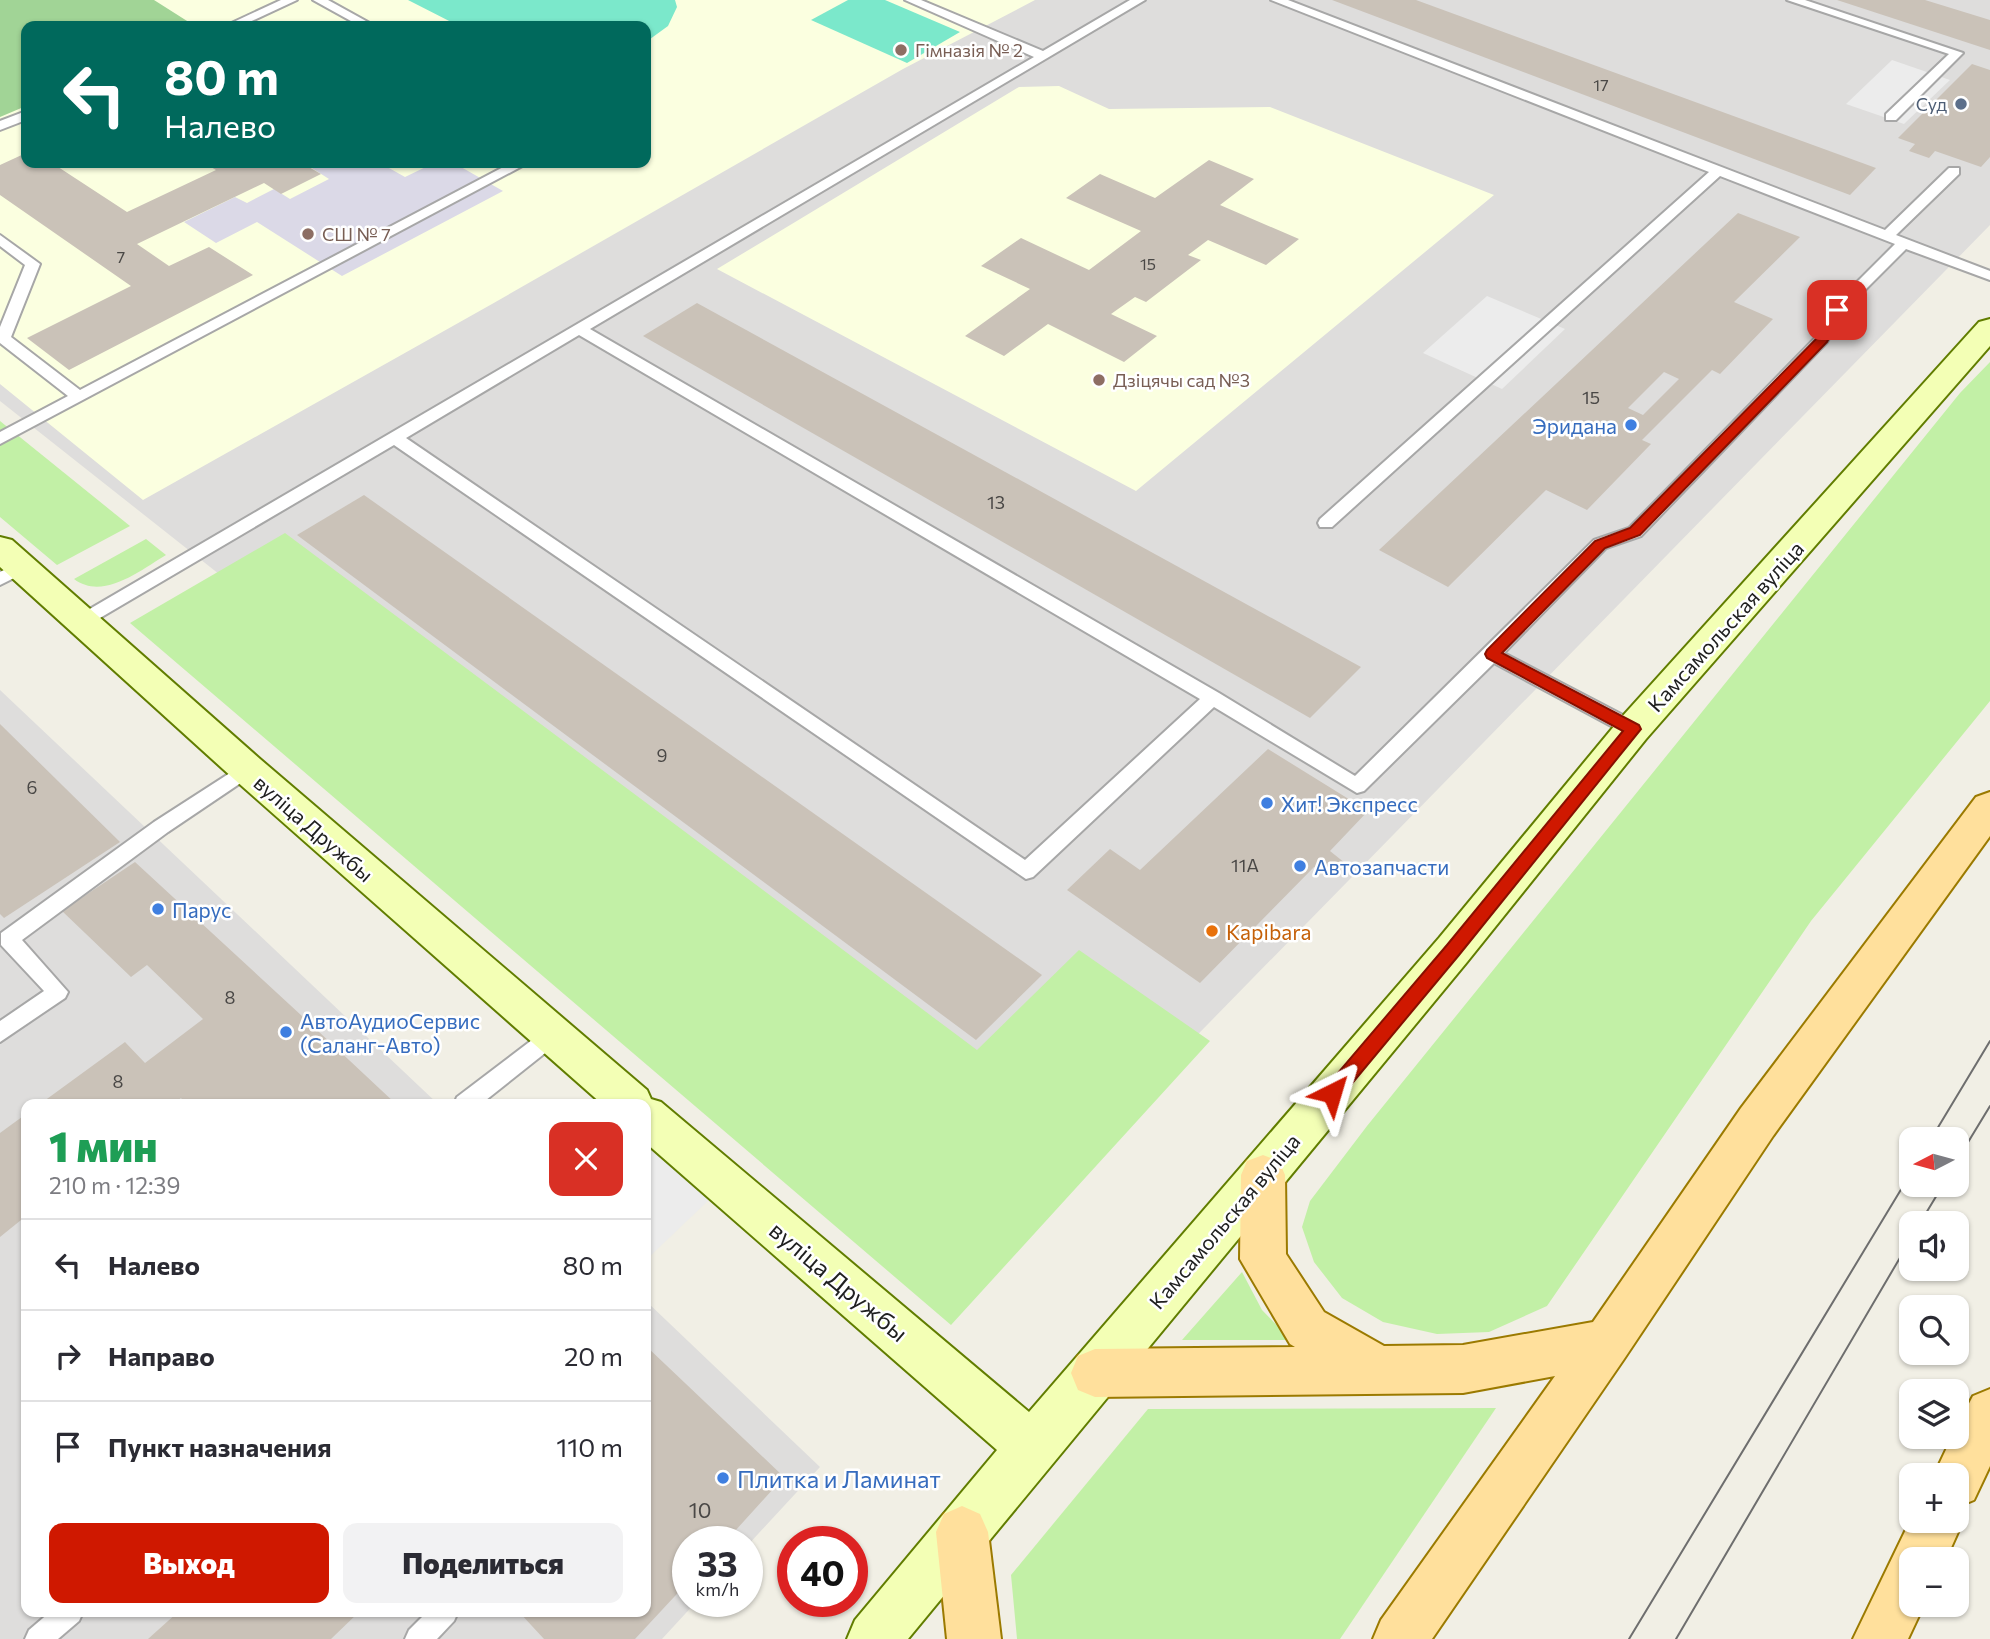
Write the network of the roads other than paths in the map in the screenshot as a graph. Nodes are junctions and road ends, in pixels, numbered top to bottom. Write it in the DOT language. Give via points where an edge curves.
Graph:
graph roads {
  1 [pos="291,0"];
  2 [pos="319,0"];
  3 [pos="911,0"];
  4 [pos="1139,0"];
  5 [pos="1277,0"];
  6 [pos="1793,0"];
  7 [pos="243,21"];
  8 [pos="359,21"];
  9 [pos="1043,56"];
  10 [pos="21,117"];
  11 [pos="1891,117"];
  12 [pos="0,126"];
  13 [pos="512,168"];
  14 [pos="1718,171"];
  15 [pos="1954,171"];
  16 [pos="1887,236"];
  17 [pos="0,239"];
  18 [pos="1905,242"];
  19 [pos="1990,276"];
  20 [pos="1990,328"];
  21 [pos="579,329"];
  22 [pos="79,397"];
  23 [pos="394,437"];
  24 [pos="0,439"];
  25 [pos="1326,523"];
  26 [pos="7,565"];
  27 [pos="82,621"];
  28 [pos="1492,654"];
  29 [pos="1213,698"];
  30 [pos="1633,729"];
  31 [pos="247,769"];
  32 [pos="1990,807"];
  33 [pos="0,1032"];
  34 [pos="552,1036"];
  35 [pos="471,1099"];
  36 [pos="626,1099"];
  37 [pos="651,1120"];
  38 [pos="1263,1175"];
  39 [pos="1607,1343"];
  40 [pos="1381,1371"];
  41 [pos="1095,1373"];
  42 [pos="1990,1413"];
  43 [pos="1032,1447"];
  44 [pos="1965,1463"];
  45 [pos="962,1532"];
  46 [pos="1899,1600"];
  47 [pos="64,1617"];
  48 [pos="440,1617"];
  49 [pos="38,1639"];
  50 [pos="418,1639"];
  51 [pos="874,1639"];
  52 [pos="974,1639"];
  53 [pos="1400,1639"];
  54 [pos="1880,1639"];
  1 -- 7 [label="lane"];
  2 -- 8 [label="lane"];
  3 -- 9 [label="lane"];
  4 -- 9 [label="lane"];
  5 -- 14 [label="lane"];
  6 -- 11 [label="lane" via="1957,53"];
  9 -- 21 [label="lane"];
  10 -- 12 [label="lane"];
  13 -- 22 [label="lane"];
  14 -- 16 [label="lane"];
  14 -- 25 [label="lane"];
  15 -- 16 [label="lane"];
  16 -- 18 [label="lane"];
  17 -- 22 [label="lane" via="33,264 3,338"];
  18 -- 19 [label="lane"];
  18 -- 28 [label="lane" via="1837,310 1822,340 1635,532 1600,544"];
  20 -- 30 [label="street, Камсамольская вуліца"];
  21 -- 23 [label="lane"];
  21 -- 29 [label="lane"];
  22 -- 24 [label="lane"];
  23 -- 27 [label="lane"];
  23 -- 29 [label="lane" via="1026,872"];
  26 -- 27 [label="street, вуліца Дружбы"];
  27 -- 31 [label="street, вуліца Дружбы"];
  28 -- 29 [label="lane" via="1357,786"];
  28 -- 30 [label="lane"];
  30 -- 38 [label="street, Камсамольская вуліца"];
  31 -- 33 [label="lane" via="8,939 58,992"];
  31 -- 34 [label="street, вуліца Дружбы"];
  32 -- 39 [label="main road" via="1756,1122"];
  34 -- 35 [label="lane"];
  34 -- 36 [label="street, вуліца Дружбы"];
  37 -- 43 [label="street, вуліца Дружбы"];
  38 -- 40 [label="main road" via="1263,1259 1307,1328"];
  38 -- 41 [label="street, Камсамольская вуліца"];
  39 -- 40 [label="main road" via="1462,1369"];
  39 -- 53 [label="main road"];
  40 -- 41 [label="main road"];
  41 -- 43 [label="street, Камсамольская вуліца"];
  42 -- 44 [label="main road"];
  43 -- 45 [label="street, Камсамольская вуліца"];
  45 -- 51 [label="street, Камсамольская вуліца"];
  45 -- 52 [label="main road"];
  46 -- 54 [label="main road"];
  47 -- 49 [label="lane"];
  48 -- 50 [label="lane"];
}
